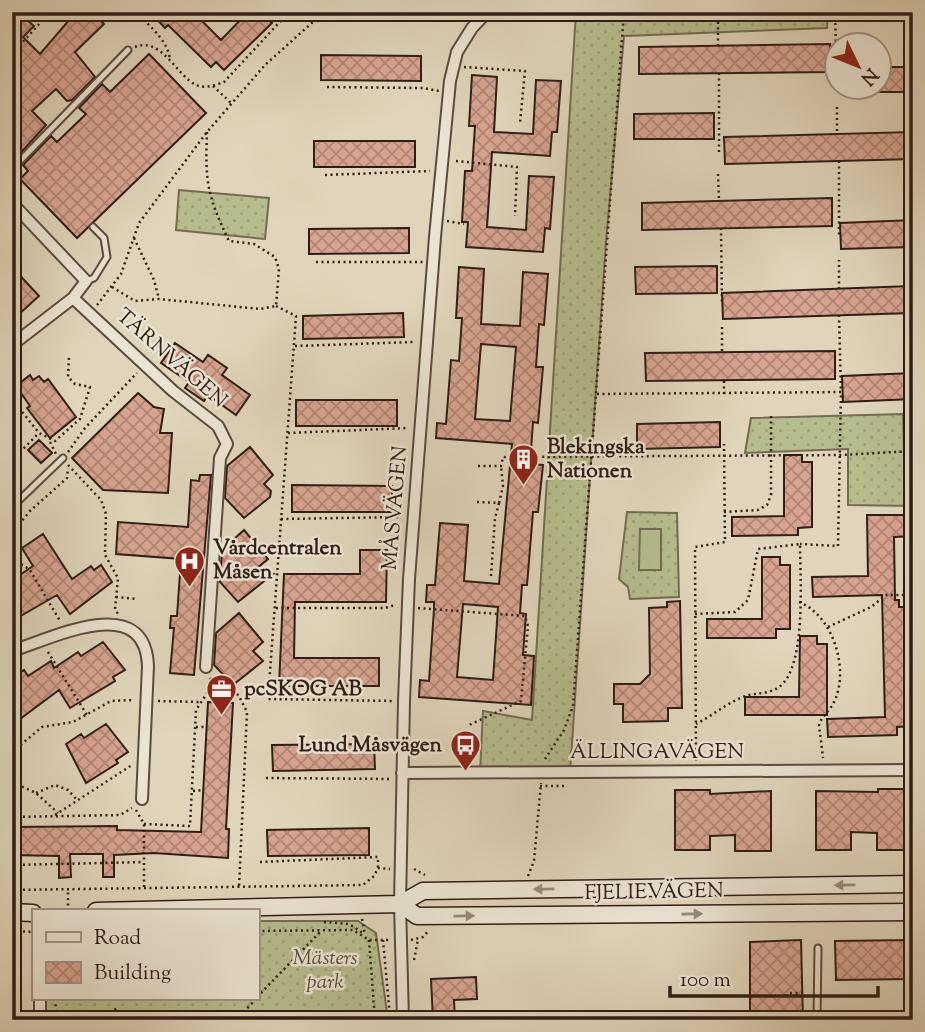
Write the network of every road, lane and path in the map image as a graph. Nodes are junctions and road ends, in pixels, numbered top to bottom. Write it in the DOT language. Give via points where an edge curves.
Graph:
graph roads {
  1 [pos="50,12"];
  2 [pos="136,12"];
  3 [pos="289,12"];
  4 [pos="323,12"];
  5 [pos="487,12"];
  6 [pos="624,12"];
  7 [pos="718,12"];
  8 [pos="835,12"];
  9 [pos="836,32"];
  10 [pos="718,46"];
  11 [pos="128,50"];
  12 [pos="12,54"];
  13 [pos="170,60"];
  14 [pos="453,67"];
  15 [pos="719,73"];
  16 [pos="213,86"];
  17 [pos="327,86"];
  18 [pos="449,93"];
  19 [pos="231,103"];
  20 [pos="837,107"];
  21 [pos="520,123"];
  22 [pos="207,132"];
  23 [pos="837,134"];
  24 [pos="719,152"];
  25 [pos="442,159"];
  26 [pos="839,161"];
  27 [pos="12,169"];
  28 [pos="441,171"];
  29 [pos="718,174"];
  30 [pos="325,175"];
  31 [pos="719,201"];
  32 [pos="12,203"];
  33 [pos="515,216"];
  34 [pos="437,220"];
  35 [pos="464,224"];
  36 [pos="93,227"];
  37 [pos="721,228"];
  38 [pos="839,236"];
  39 [pos="134,238"];
  40 [pos="839,260"];
  41 [pos="433,261"];
  42 [pos="316,262"];
  43 [pos="86,281"];
  44 [pos="111,287"];
  45 [pos="839,289"];
  46 [pos="73,298"];
  47 [pos="159,299"];
  48 [pos="722,304"];
  49 [pos="276,306"];
  50 [pos="90,313"];
  51 [pos="839,315"];
  52 [pos="722,327"];
  53 [pos="428,342"];
  54 [pos="12,345"];
  55 [pos="293,346"];
  56 [pos="722,352"];
  57 [pos="69,357"];
  58 [pos="145,365"];
  59 [pos="724,380"];
  60 [pos="841,392"];
  61 [pos="597,394"];
  62 [pos="724,394"];
  63 [pos="12,399"];
  64 [pos="771,414"];
  65 [pos="421,427"];
  66 [pos="38,433"];
  67 [pos="287,433"];
  68 [pos="724,444"];
  69 [pos="913,451"];
  70 [pos="724,455"];
  71 [pos="841,455"];
  72 [pos="771,456"];
  73 [pos="63,458"];
  74 [pos="592,458"];
  75 [pos="12,460"];
  76 [pos="68,466"];
  77 [pos="478,466"];
  78 [pos="501,466"];
  79 [pos="477,502"];
  80 [pos="499,503"];
  81 [pos="12,507"];
  82 [pos="724,512"];
  83 [pos="414,517"];
  84 [pos="281,519"];
  85 [pos="12,533"];
  86 [pos="800,544"];
  87 [pos="913,550"];
  88 [pos="12,558"];
  89 [pos="491,576"];
  90 [pos="116,597"];
  91 [pos="137,599"];
  92 [pos="799,602"];
  93 [pos="408,604"];
  94 [pos="274,608"];
  95 [pos="695,614"];
  96 [pos="117,623"];
  97 [pos="61,625"];
  98 [pos="828,627"];
  99 [pos="45,647"];
  100 [pos="12,651"];
  101 [pos="206,667"];
  102 [pos="146,701"];
  103 [pos="404,701"];
  104 [pos="200,702"];
  105 [pos="87,715"];
  106 [pos="469,724"];
  107 [pos="696,724"];
  108 [pos="195,727"];
  109 [pos="206,727"];
  110 [pos="13,751"];
  111 [pos="913,770"];
  112 [pos="827,771"];
  113 [pos="696,772"];
  114 [pos="542,773"];
  115 [pos="134,776"];
  116 [pos="402,776"];
  117 [pos="266,778"];
  118 [pos="12,782"];
  119 [pos="203,790"];
  120 [pos="192,791"];
  121 [pos="36,793"];
  122 [pos="78,801"];
  123 [pos="136,802"];
  124 [pos="58,814"];
  125 [pos="53,816"];
  126 [pos="12,817"];
  127 [pos="144,824"];
  128 [pos="144,862"];
  129 [pos="260,862"];
  130 [pos="12,865"];
  131 [pos="378,868"];
  132 [pos="402,869"];
  133 [pos="528,876"];
  134 [pos="434,879"];
  135 [pos="913,884"];
  136 [pos="239,887"];
  137 [pos="144,889"];
  138 [pos="12,890"];
  139 [pos="68,891"];
  140 [pos="400,904"];
  141 [pos="68,909"];
  142 [pos="183,909"];
  143 [pos="12,912"];
  144 [pos="32,912"];
  145 [pos="913,912"];
  146 [pos="315,921"];
  147 [pos="259,930"];
  148 [pos="322,930"];
  149 [pos="12,931"];
  150 [pos="32,932"];
  151 [pos="365,936"];
  152 [pos="369,940"];
  153 [pos="818,948"];
  154 [pos="790,993"];
  155 [pos="806,993"];
  156 [pos="259,996"];
  157 [pos="40,1000"];
  158 [pos="55,1000"];
  159 [pos="255,1000"];
  160 [pos="116,1008"];
  161 [pos="40,1020"];
  162 [pos="57,1020"];
  163 [pos="110,1020"];
  164 [pos="236,1020"];
  165 [pos="376,1020"];
  166 [pos="390,1020"];
  167 [pos="403,1020"];
  168 [pos="817,1020"];
  1 -- 12 [label="path"];
  2 -- 13 [label="path" via="169,48"];
  3 -- 16 [label="path" via="224,82"];
  4 -- 19 [label="path"];
  5 -- 14 [label="street, MÅSVÄGEN" via="457,52"];
  6 -- 61 [label="path"];
  7 -- 10 [label="path"];
  8 -- 9 [label="path"];
  11 -- 13 [label="path" via="141,45"];
  11 -- 27 [label="lane"];
  13 -- 16 [label="path" via="197,85"];
  14 -- 18 [label="street, MÅSVÄGEN"];
  14 -- 21 [label="path" via="525,71"];
  15 -- 24 [label="path"];
  16 -- 19 [label="path"];
  17 -- 18 [label="path" via="423,88"];
  18 -- 25 [label="street, MÅSVÄGEN"];
  19 -- 22 [label="path"];
  20 -- 23 [label="path"];
  22 -- 39 [label="path" via="139,223"];
  22 -- 49 [label="path" via="205,180 215,212 229,240 254,244 275,257 279,269"];
  25 -- 28 [label="street, MÅSVÄGEN"];
  25 -- 33 [label="path" via="517,167"];
  26 -- 38 [label="path"];
  28 -- 30 [label="path"];
  28 -- 34 [label="street, MÅSVÄGEN"];
  29 -- 31 [label="path"];
  32 -- 43 [label="street"];
  34 -- 35 [label="path"];
  34 -- 41 [label="street, MÅSVÄGEN"];
  36 -- 43 [label="lane" via="104,238 107,257 94,278"];
  37 -- 48 [label="path"];
  39 -- 44 [label="path" via="121,274"];
  39 -- 47 [label="path"];
  40 -- 45 [label="path"];
  41 -- 42 [label="path"];
  41 -- 53 [label="street, MÅSVÄGEN"];
  43 -- 46 [label="street"];
  44 -- 47 [label="path" via="135,301"];
  44 -- 50 [label="path"];
  46 -- 50 [label="street, TÄRNVÄGEN"];
  46 -- 54 [label="street"];
  47 -- 49 [label="path" via="260,309"];
  49 -- 55 [label="path" via="296,316"];
  50 -- 58 [label="street, TÄRNVÄGEN"];
  51 -- 60 [label="path"];
  52 -- 56 [label="path"];
  53 -- 55 [label="path"];
  53 -- 65 [label="street, MÅSVÄGEN"];
  55 -- 67 [label="path"];
  57 -- 66 [label="path" via="68,377 90,387 80,419 55,441"];
  58 -- 76 [label="path" via="85,428 66,453"];
  58 -- 101 [label="street, TÄRNVÄGEN" via="218,426 227,444 220,458"];
  59 -- 62 [label="path"];
  60 -- 62 [label="path"];
  60 -- 71 [label="path"];
  61 -- 62 [label="path"];
  61 -- 74 [label="path"];
  63 -- 66 [label="path"];
  64 -- 72 [label="path"];
  65 -- 67 [label="path"];
  65 -- 83 [label="street, MÅSVÄGEN"];
  66 -- 75 [label="path"];
  67 -- 84 [label="path"];
  68 -- 70 [label="path"];
  69 -- 71 [label="path"];
  70 -- 72 [label="path"];
  70 -- 74 [label="path"];
  70 -- 82 [label="path"];
  71 -- 72 [label="path"];
  71 -- 86 [label="path" via="838,546"];
  72 -- 82 [label="path" via="767,505"];
  73 -- 81 [label="lane"];
  74 -- 78 [label="path" via="503,457"];
  74 -- 114 [label="path" via="573,706"];
  76 -- 85 [label="path" via="67,478"];
  76 -- 90 [label="path" via="101,500 107,519 104,555 118,578"];
  77 -- 78 [label="path"];
  78 -- 80 [label="path"];
  79 -- 80 [label="path"];
  80 -- 89 [label="path"];
  82 -- 95 [label="path" via="725,542 695,547"];
  83 -- 84 [label="path"];
  83 -- 93 [label="street, MÅSVÄGEN"];
  84 -- 94 [label="path"];
  86 -- 92 [label="path"];
  86 -- 95 [label="path" via="758,549 748,600 735,612"];
  87 -- 98 [label="path" via="905,550 904,595 886,596"];
  88 -- 97 [label="path" via="30,570"];
  90 -- 91 [label="path"];
  90 -- 96 [label="path"];
  92 -- 98 [label="path" via="810,606"];
  92 -- 107 [label="path" via="794,663 781,686 741,697"];
  93 -- 94 [label="path"];
  93 -- 103 [label="street, MÅSVÄGEN"];
  93 -- 106 [label="path" via="525,616 521,701"];
  94 -- 103 [label="path" via="268,699"];
  95 -- 107 [label="path"];
  96 -- 100 [label="street"];
  96 -- 102 [label="street" via="136,634 145,648"];
  98 -- 112 [label="path" via="836,642 838,685 835,701 819,725"];
  99 -- 105 [label="path"];
  101 -- 104 [label="path" via="213,684"];
  101 -- 136 [label="path" via="239,696 247,712"];
  102 -- 104 [label="path"];
  102 -- 105 [label="path" via="111,701"];
  102 -- 123 [label="street"];
  103 -- 116 [label="street, MÅSVÄGEN"];
  104 -- 108 [label="path"];
  105 -- 110 [label="path" via="42,727"];
  107 -- 113 [label="path"];
  108 -- 109 [label="path"];
  108 -- 120 [label="path"];
  111 -- 112 [label="street, ÄLLINGAVÄGEN"];
  112 -- 113 [label="street, ÄLLINGAVÄGEN"];
  113 -- 114 [label="street, ÄLLINGAVÄGEN"];
  114 -- 116 [label="street, ÄLLINGAVÄGEN"];
  114 -- 133 [label="path" via="534,861"];
  115 -- 122 [label="path" via="135,764"];
  116 -- 117 [label="path"];
  116 -- 132 [label="street, MÅSVÄGEN"];
  118 -- 121 [label="path"];
  119 -- 120 [label="path"];
  120 -- 127 [label="path" via="190,827"];
  121 -- 122 [label="path" via="59,785"];
  121 -- 124 [label="path"];
  122 -- 124 [label="path"];
  123 -- 125 [label="path" via="120,815"];
  123 -- 127 [label="path"];
  124 -- 125 [label="path"];
  125 -- 126 [label="path"];
  127 -- 128 [label="path"];
  128 -- 130 [label="path"];
  128 -- 137 [label="path"];
  129 -- 131 [label="path" via="378,857"];
  131 -- 132 [label="path"];
  131 -- 136 [label="path" via="363,884"];
  132 -- 134 [label="path" via="418,869"];
  132 -- 140 [label="street, MÅSVÄGEN"];
  135 -- 140 [label="main road, FJELIEVÄGEN, one-way" via="423,891"];
  136 -- 137 [label="path"];
  137 -- 139 [label="path"];
  138 -- 139 [label="path"];
  139 -- 141 [label="path"];
  140 -- 142 [label="main road, FJELIEVÄGEN"];
  140 -- 145 [label="main road, FJELIEVÄGEN, one-way" via="417,916"];
  140 -- 167 [label="street, MÅSVÄGEN"];
  143 -- 144 [label="main road"];
  146 -- 151 [label="path" via="349,924"];
  147 -- 148 [label="path"];
  148 -- 151 [label="path" via="353,930"];
  148 -- 156 [label="path"];
  149 -- 150 [label="path"];
  151 -- 152 [label="path"];
  152 -- 165 [label="path"];
  152 -- 166 [label="path" via="383,940"];
  153 -- 168 [label="lane"];
  154 -- 155 [label="path"];
  157 -- 161 [label="street"];
  158 -- 162 [label="path"];
  159 -- 164 [label="path"];
  160 -- 163 [label="path"];
}
